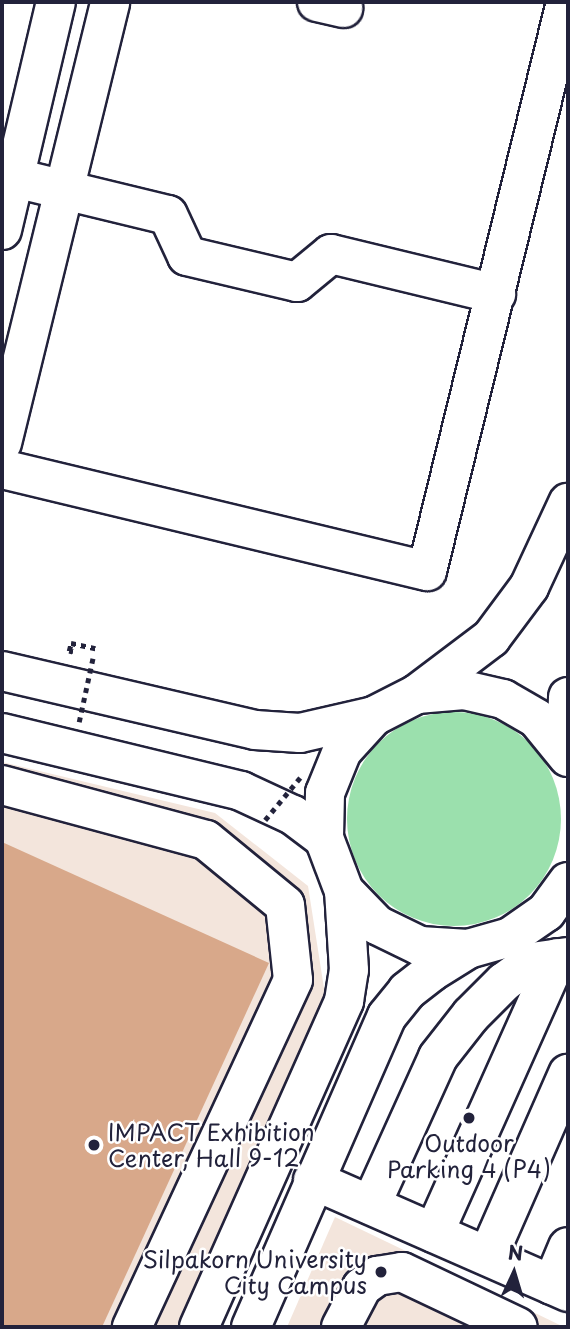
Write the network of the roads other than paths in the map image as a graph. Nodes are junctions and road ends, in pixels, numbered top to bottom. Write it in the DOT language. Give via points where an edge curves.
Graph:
graph roads {
  1 [pos="56,2"];
  2 [pos="110,2"];
  3 [pos="566,2"];
  4 [pos="15,178"];
  5 [pos="65,190"];
  6 [pos="2,230"];
  7 [pos="496,294"];
  8 [pos="2,443"];
  9 [pos="2,469"];
  10 [pos="568,503"];
  11 [pos="2,671"];
  12 [pos="416,694"];
  13 [pos="568,697"];
  14 [pos="374,716"];
  15 [pos="2,733"];
  16 [pos="567,754"];
  17 [pos="2,785"];
  18 [pos="324,838"];
  19 [pos="568,882"];
  20 [pos="344,891"];
  21 [pos="557,913"];
  22 [pos="468,949"];
  23 [pos="563,958"];
  24 [pos="568,1074"];
  25 [pos="313,1180"];
  26 [pos="370,1205"];
  27 [pos="434,1233"];
  28 [pos="568,1247"];
  29 [pos="488,1256"];
  30 [pos="560,1288"];
  31 [pos="132,1327"];
  32 [pos="200,1327"];
  33 [pos="251,1327"];
  34 [pos="341,1327"];
  35 [pos="518,1327"];
  1 -- 4 [label="street"];
  2 -- 5 [label="street"];
  3 -- 7 [label="street"];
  4 -- 5 [label="street"];
  4 -- 6 [label="street"];
  5 -- 7 [label="street" via="168,215 187,256 297,282 331,254"];
  5 -- 8 [label="street"];
  7 -- 9 [label="street" via="426,571"];
  10 -- 12 [label="street" via="529,587 491,638"];
  11 -- 14 [label="street" via="255,730 300,733"];
  12 -- 14 [label="street"];
  12 -- 16 [label="street" via="464,690 503,699 537,719"];
  13 -- 16 [label="street"];
  14 -- 18 [label="street" via="342,751 325,793"];
  15 -- 18 [label="street" via="241,791 293,815"];
  17 -- 31 [label="street" via="206,840 285,905 293,980"];
  18 -- 20 [label="street"];
  19 -- 21 [label="street"];
  20 -- 22 [label="street" via="377,925 420,946"];
  20 -- 32 [label="street" via="349,970 344,1001"];
  21 -- 22 [label="street" via="510,937"];
  22 -- 25 [label="street" via="415,985 387,1016"];
  23 -- 26 [label="street" via="532,962 504,982 438,1057"];
  23 -- 27 [label="street"];
  24 -- 29 [label="street"];
  25 -- 26 [label="street"];
  25 -- 33 [label="street"];
  26 -- 27 [label="street"];
  27 -- 29 [label="street"];
  28 -- 30 [label="street"];
  29 -- 30 [label="street"];
  34 -- 35 [label="street" via="362,1287 377,1276 402,1272"];
}
